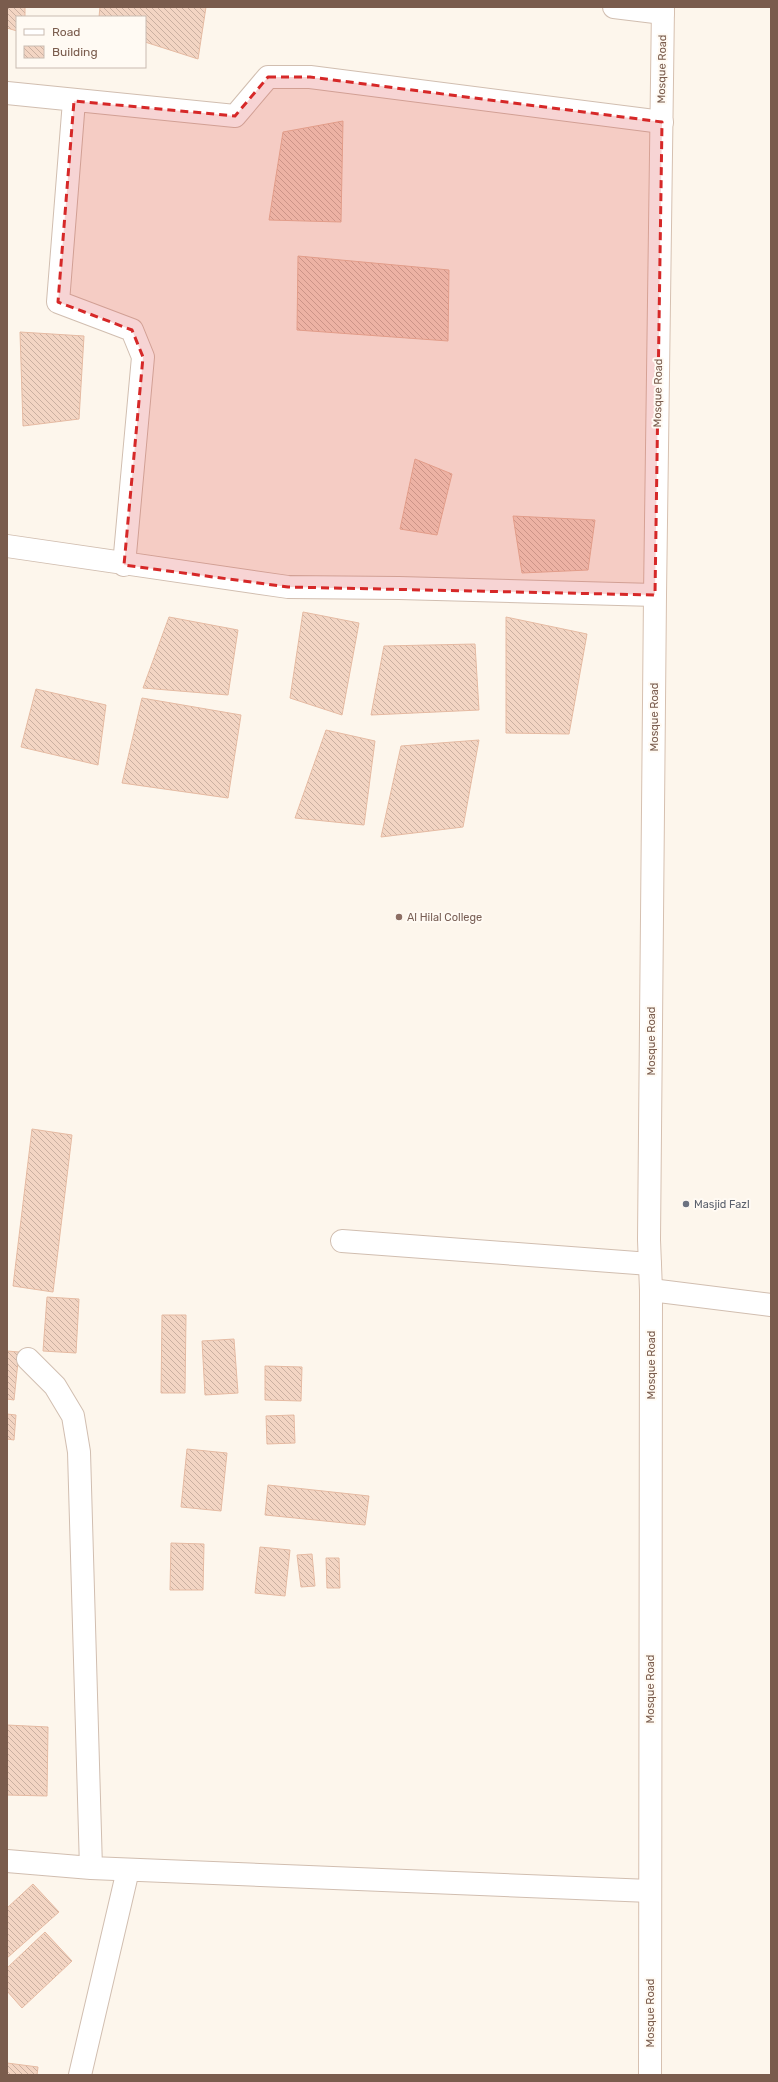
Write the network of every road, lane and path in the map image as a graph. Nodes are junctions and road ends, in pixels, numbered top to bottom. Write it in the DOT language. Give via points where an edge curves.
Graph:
graph roads {
  1 [pos="614,7"];
  2 [pos="663,10"];
  3 [pos="7,93"];
  4 [pos="74,101"];
  5 [pos="662,122"];
  6 [pos="7,546"];
  7 [pos="124,565"];
  8 [pos="655,595"];
  9 [pos="342,1241"];
  10 [pos="650,1264"];
  11 [pos="651,1290"];
  12 [pos="771,1305"];
  13 [pos="28,1359"];
  14 [pos="7,1861"];
  15 [pos="91,1868"];
  16 [pos="128,1870"];
  17 [pos="650,1891"];
  18 [pos="80,2075"];
  19 [pos="650,2075"];
  1 -- 2 [label="street"];
  2 -- 5 [label="street, Mosque Road"];
  3 -- 4 [label="street"];
  4 -- 5 [label="street" via="235,116 268,77 310,77"];
  4 -- 7 [label="street" via="58,302 132,330 143,357"];
  5 -- 8 [label="street, Mosque Road"];
  6 -- 7 [label="street"];
  7 -- 8 [label="street" via="288,587"];
  8 -- 10 [label="street, Mosque Road"];
  9 -- 10 [label="street"];
  10 -- 11 [label="street, Mosque Road"];
  11 -- 12 [label="street"];
  11 -- 17 [label="street, Mosque Road"];
  13 -- 15 [label="street" via="55,1386 73,1416 79,1452"];
  14 -- 15 [label="street"];
  15 -- 16 [label="street"];
  16 -- 17 [label="street"];
  16 -- 18 [label="street"];
  17 -- 19 [label="street, Mosque Road"];
}
